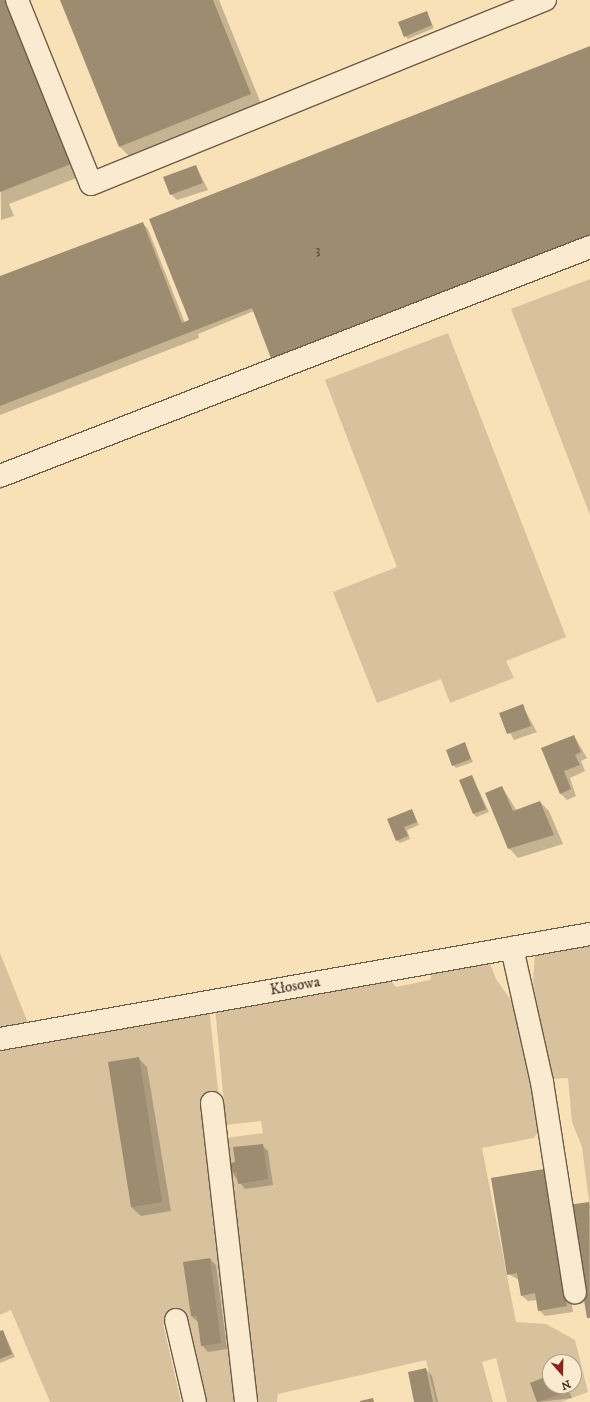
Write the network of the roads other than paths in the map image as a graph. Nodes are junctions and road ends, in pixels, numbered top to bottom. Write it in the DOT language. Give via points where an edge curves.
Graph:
graph roads {
  1 [pos="18,0"];
  2 [pos="545,0"];
  3 [pos="590,247"];
  4 [pos="0,476"];
  5 [pos="590,934"];
  6 [pos="512,948"];
  7 [pos="0,1039"];
  8 [pos="212,1103"];
  9 [pos="575,1292"];
  10 [pos="176,1320"];
  11 [pos="196,1402"];
  12 [pos="246,1402"];
  1 -- 2 [label="street" via="90,184"];
  3 -- 4 [label="street"];
  5 -- 6 [label="street, Kłosowa"];
  6 -- 7 [label="street, Kłosowa"];
  6 -- 9 [label="street" via="542,1082"];
  8 -- 12 [label="street"];
  10 -- 11 [label="street"];
}
